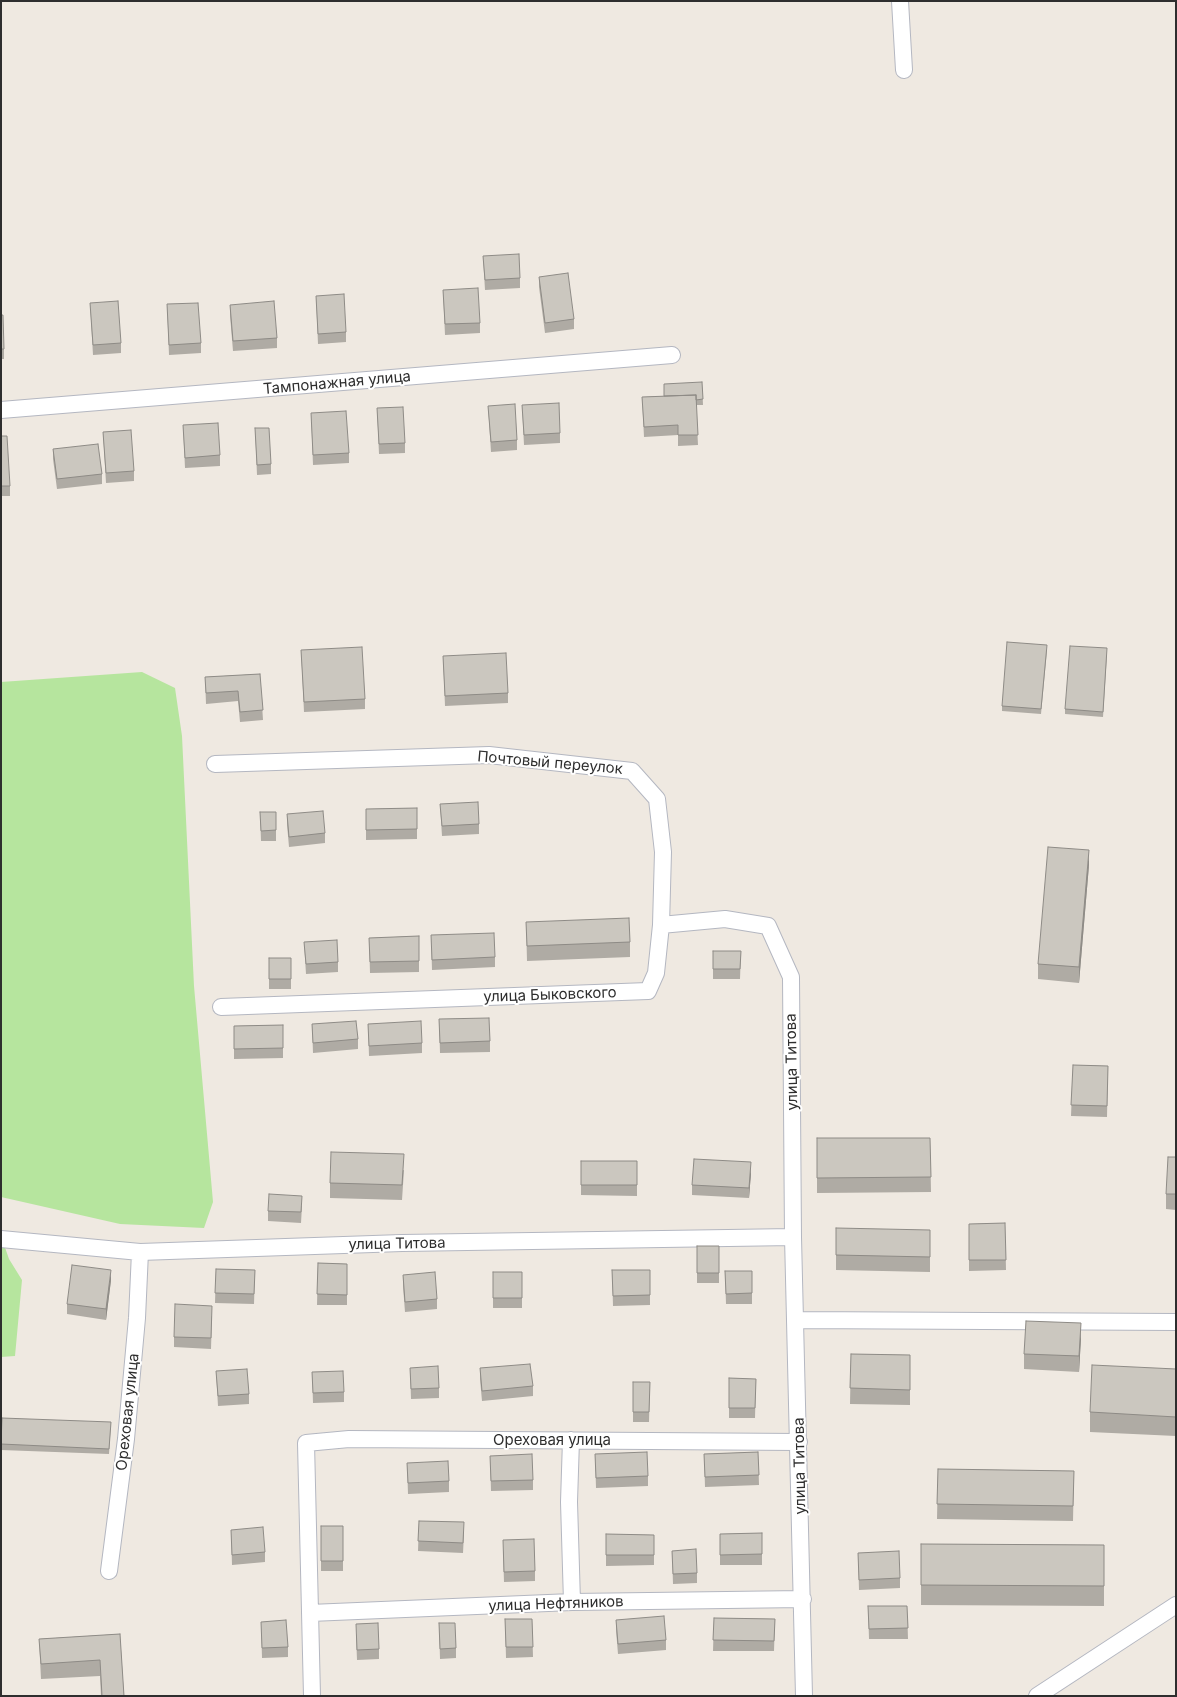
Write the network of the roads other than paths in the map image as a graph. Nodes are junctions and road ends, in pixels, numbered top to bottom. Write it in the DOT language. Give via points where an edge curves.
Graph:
graph roads {
  1 [pos="900,1"];
  2 [pos="904,70"];
  3 [pos="672,355"];
  4 [pos="1,410"];
  5 [pos="215,764"];
  6 [pos="661,925"];
  7 [pos="221,1007"];
  8 [pos="793,1237"];
  9 [pos="1,1239"];
  10 [pos="140,1252"];
  11 [pos="796,1320"];
  12 [pos="1176,1322"];
  13 [pos="571,1440"];
  14 [pos="799,1442"];
  15 [pos="109,1571"];
  16 [pos="803,1600"];
  17 [pos="572,1602"];
  18 [pos="1176,1605"];
  19 [pos="310,1613"];
  20 [pos="312,1696"];
  21 [pos="804,1696"];
  22 [pos="1037,1696"];
  1 -- 2 [label="street"];
  3 -- 4 [label="street, Тампонажная улица"];
  5 -- 6 [label="street, Почтовый переулок" via="489,755 632,771 657,800 663,852"];
  6 -- 7 [label="street, улица Быковского" via="656,973 648,991"];
  6 -- 8 [label="street, улица Титова" via="725,919 768,926 791,976"];
  8 -- 10 [label="street, улица Титова" via="402,1243"];
  8 -- 11 [label="street, улица Титова"];
  9 -- 10 [label="street, улица Титова"];
  10 -- 15 [label="street, Ореховая улица" via="126,1439"];
  11 -- 12 [label="street"];
  11 -- 14 [label="street, улица Титова"];
  13 -- 14 [label="street, Ореховая улица"];
  13 -- 17 [label="street"];
  13 -- 19 [label="street, Ореховая улица" via="350,1439 306,1442"];
  14 -- 16 [label="street, улица Титова"];
  16 -- 17 [label="street, улица Нефтяников"];
  16 -- 21 [label="street, улица Титова"];
  17 -- 19 [label="street, улица Нефтяников"];
  18 -- 22 [label="street"];
  19 -- 20 [label="street"];
}
